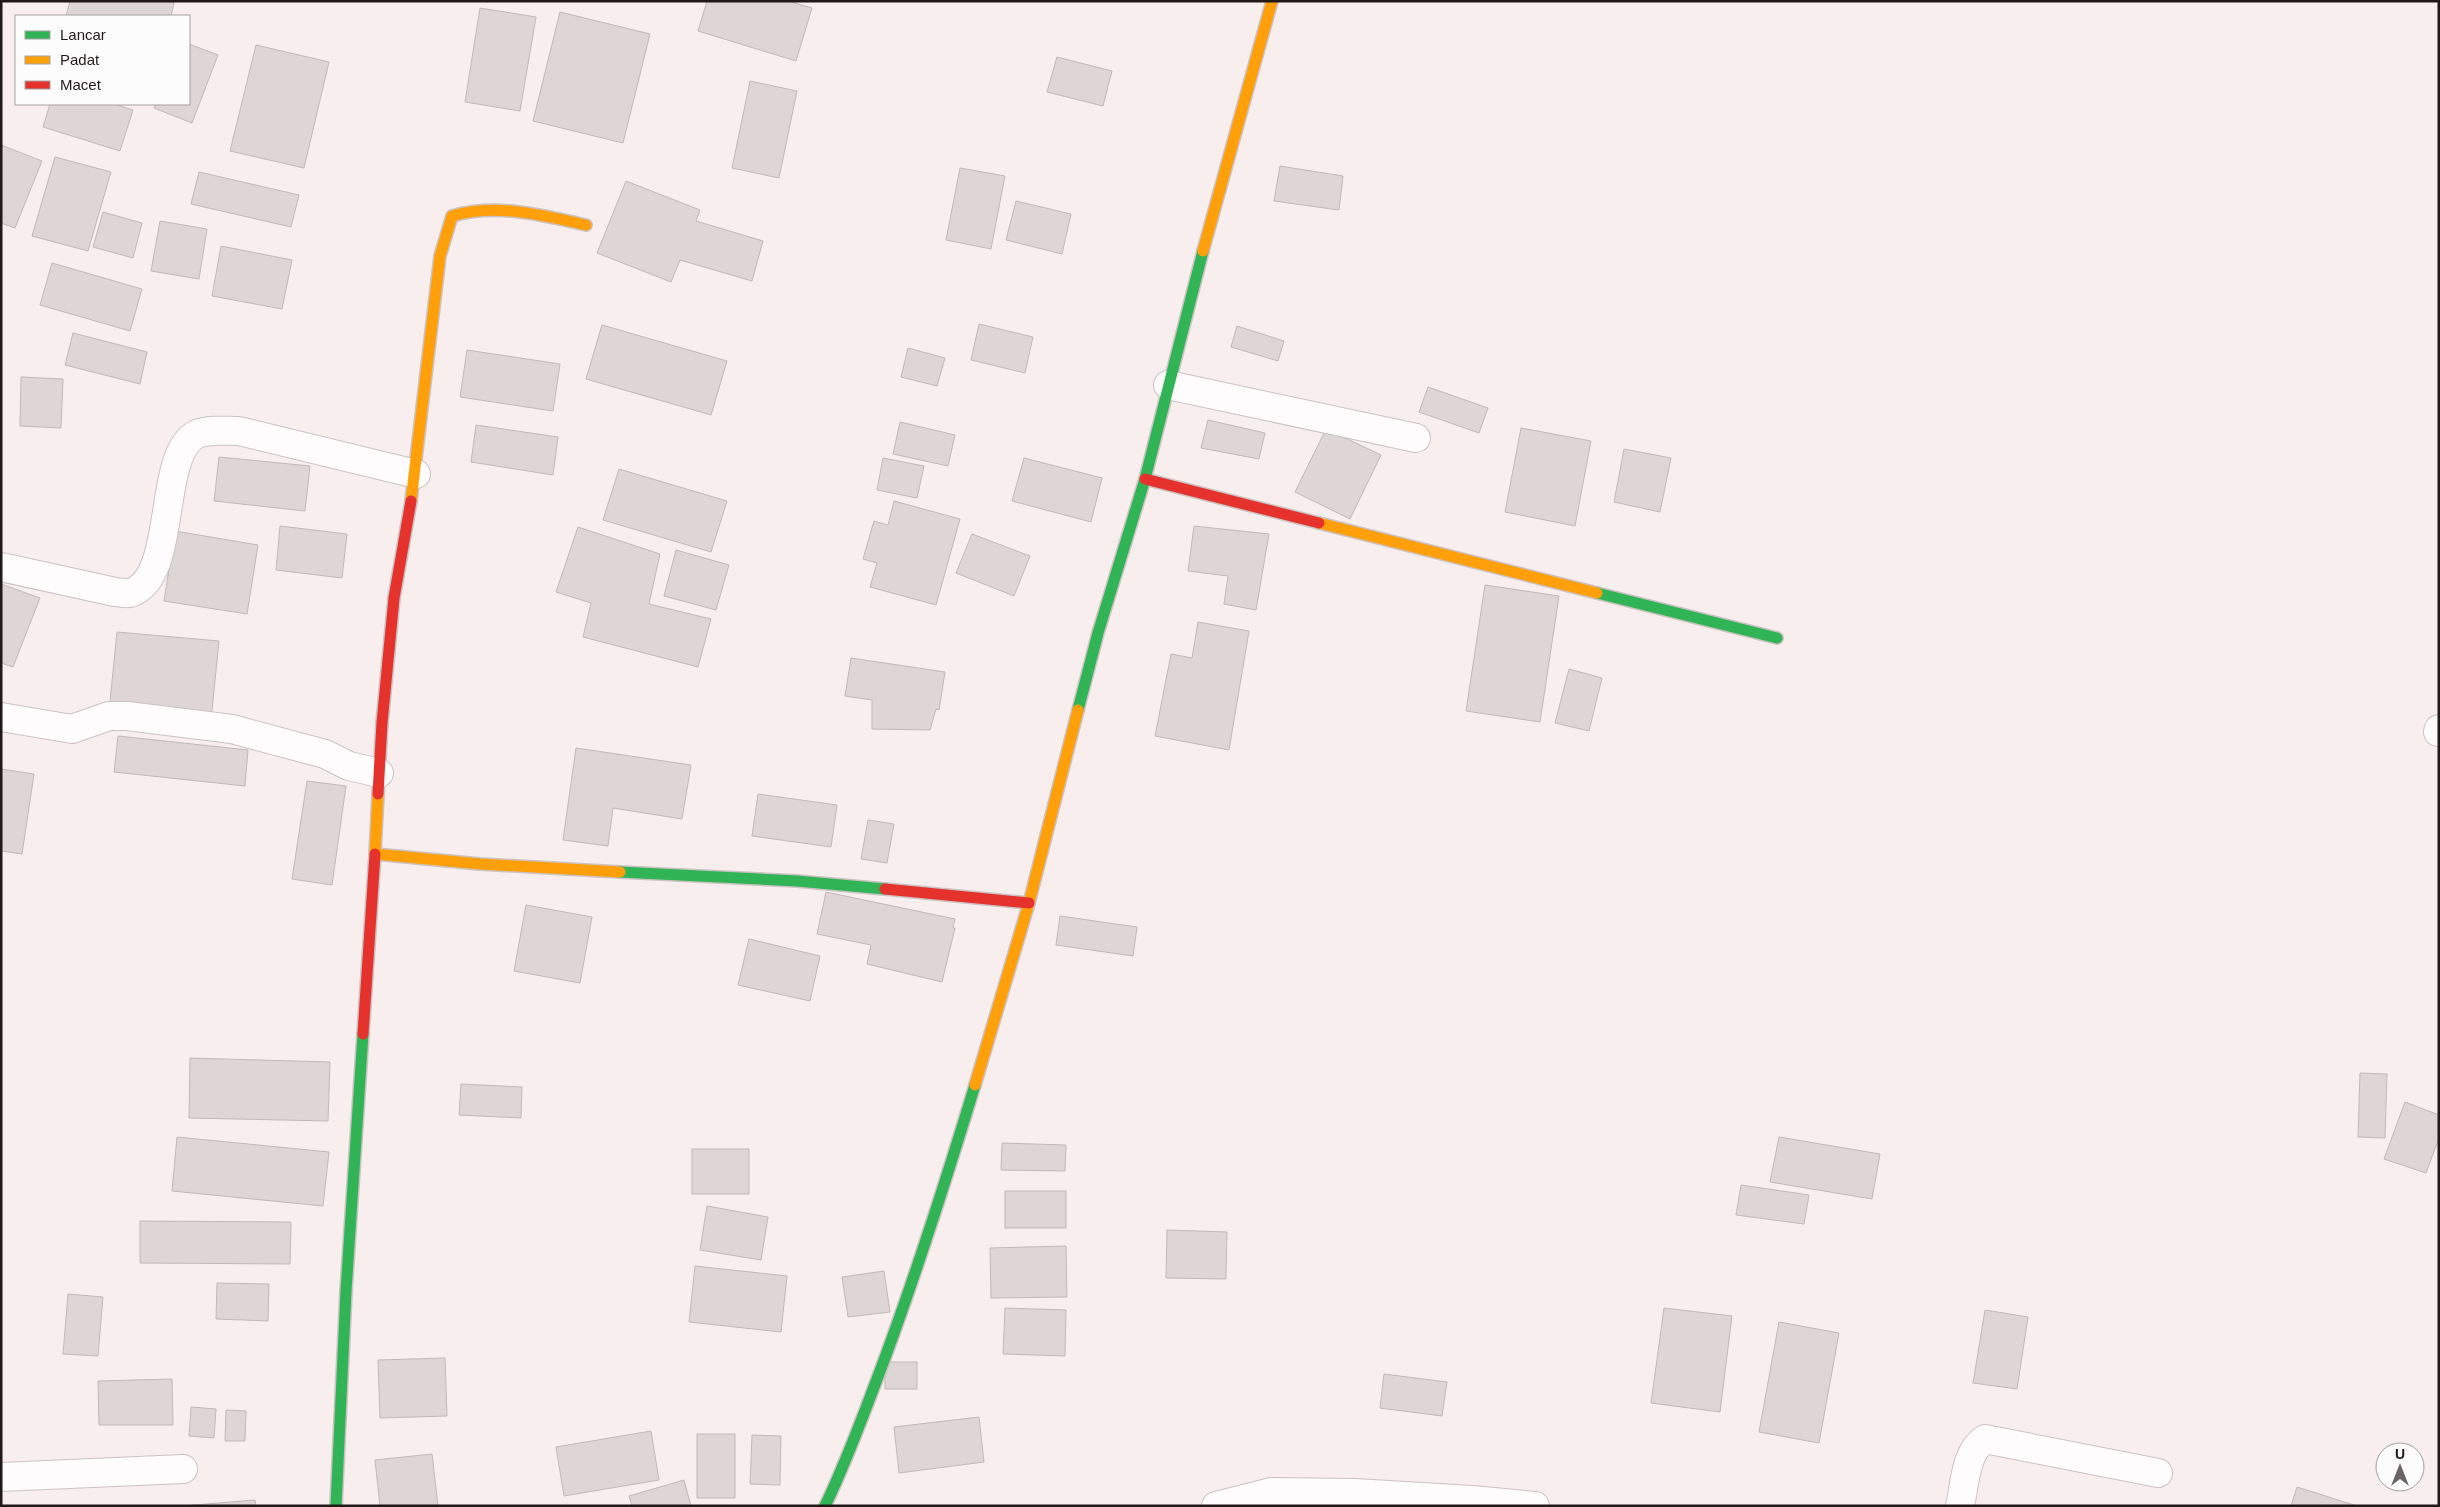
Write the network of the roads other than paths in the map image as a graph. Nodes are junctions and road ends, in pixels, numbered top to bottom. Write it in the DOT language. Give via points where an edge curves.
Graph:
graph roads {
  1 [pos="1272,1"];
  2 [pos="586,225"];
  3 [pos="1168,385"];
  4 [pos="1416,438"];
  5 [pos="416,474"];
  6 [pos="1145,479"];
  7 [pos="1,567"];
  8 [pos="1777,638"];
  9 [pos="1,717"];
  10 [pos="379,773"];
  11 [pos="375,854"];
  12 [pos="1029,903"];
  13 [pos="183,1469"];
  14 [pos="2158,1474"];
  15 [pos="1,1478"];
  16 [pos="336,1506"];
  17 [pos="825,1506"];
  18 [pos="1216,1506"];
  19 [pos="1534,1506"];
  20 [pos="1960,1506"];
  1 -- 3 [label="street"];
  2 -- 5 [label="street" via="528,212 478,211 452,216 440,256"];
  3 -- 4 [label="street"];
  3 -- 6 [label="street"];
  5 -- 7 [label="street" via="239,430 210,430 196,435 179,454 160,547 148,581 138,588 129,593 115,592"];
  5 -- 10 [label="street" via="394,598"];
  6 -- 8 [label="street"];
  6 -- 12 [label="street" via="1098,633"];
  9 -- 10 [label="street" via="72,729 109,716 232,729 325,754 349,766"];
  10 -- 11 [label="street"];
  11 -- 12 [label="street" via="480,864 797,881"];
  11 -- 16 [label="street" via="346,1291"];
  12 -- 17 [label="street" via="944,1188 903,1312 841,1473"];
  13 -- 15 [label="street"];
  14 -- 20 [label="street" via="1984,1439 1971,1454"];
  18 -- 19 [label="street" via="1271,1492 1414,1496"];
}
